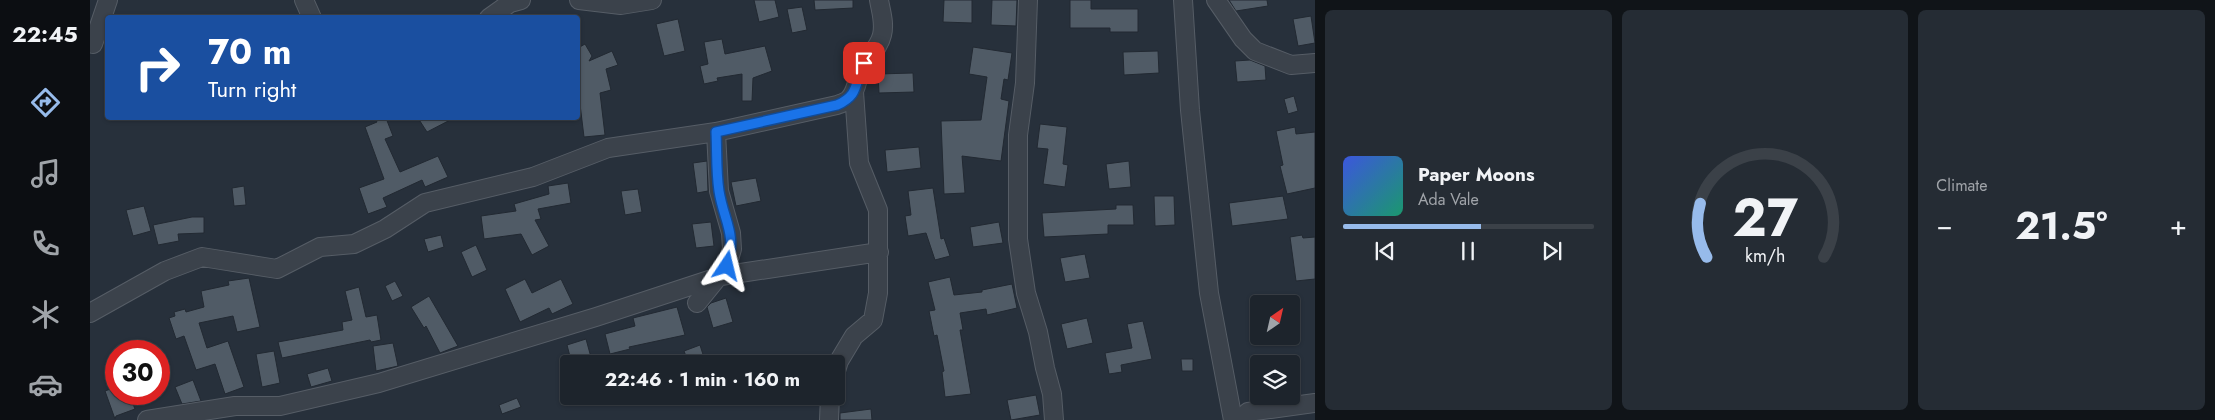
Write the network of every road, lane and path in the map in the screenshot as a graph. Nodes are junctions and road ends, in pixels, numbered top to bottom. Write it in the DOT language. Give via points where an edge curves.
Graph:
graph roads {
  1 [pos="108,0"];
  2 [pos="304,0"];
  3 [pos="521,0"];
  4 [pos="580,0"];
  5 [pos="652,0"];
  6 [pos="878,0"];
  7 [pos="1028,0"];
  8 [pos="1183,0"];
  9 [pos="1216,0"];
  10 [pos="311,15"];
  11 [pos="493,15"];
  12 [pos="93,44"];
  13 [pos="1315,63"];
  14 [pos="854,92"];
  15 [pos="716,132"];
  16 [pos="879,252"];
  17 [pos="721,276"];
  18 [pos="697,303"];
  19 [pos="90,313"];
  20 [pos="843,355"];
  21 [pos="1315,403"];
  22 [pos="829,405"];
  23 [pos="147,420"];
  24 [pos="828,420"];
  25 [pos="1054,420"];
  26 [pos="1233,420"];
  27 [pos="1239,420"];
  1 -- 12 [label="street"];
  2 -- 10 [label="street"];
  3 -- 11 [label="street" via="510,3"];
  4 -- 5 [label="street" via="621,5"];
  6 -- 14 [label="street" via="883,22 882,36 864,63"];
  7 -- 25 [label="street" via="1025,83 1017,143 1018,239 1026,293 1052,394"];
  8 -- 26 [label="street" via="1190,110 1209,293"];
  9 -- 13 [label="street" via="1242,39 1255,52 1291,65"];
  14 -- 15 [label="street" via="848,100 837,105"];
  14 -- 16 [label="street" via="859,163 878,210"];
  15 -- 17 [label="street" via="719,191 731,233 732,249"];
  15 -- 19 [label="street" via="608,148 533,177 426,203 354,244 320,247 277,269 202,257 165,271"];
  16 -- 17 [label="street"];
  16 -- 20 [label="street" via="878,293 873,320 854,336"];
  17 -- 18 [label="street"];
  17 -- 23 [label="street" via="379,382 280,406 235,406"];
  21 -- 27 [label="street" via="1248,412"];
  22 -- 24 [label="street"];
}
